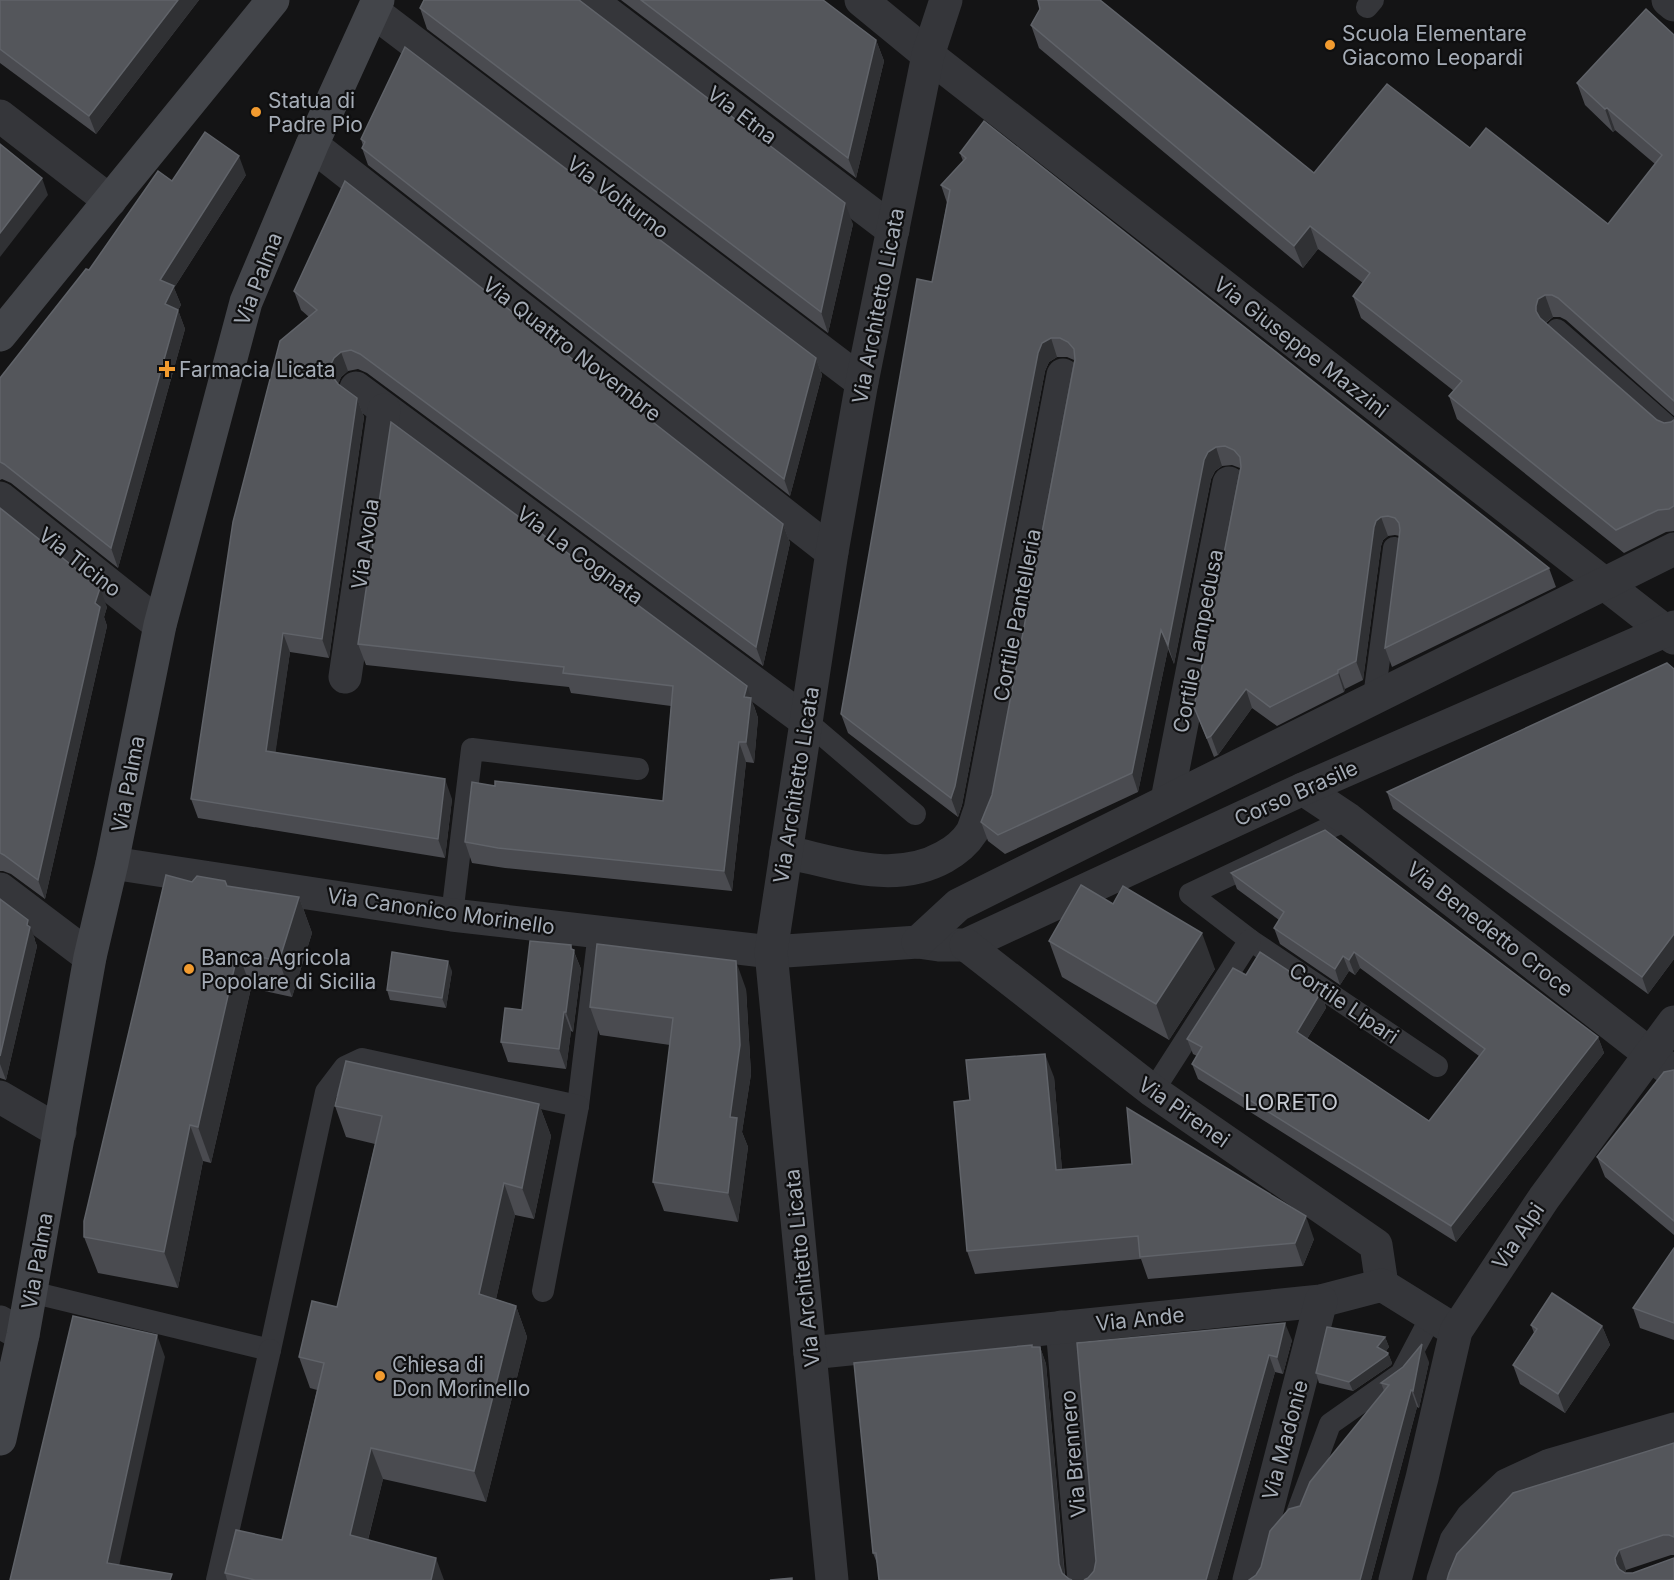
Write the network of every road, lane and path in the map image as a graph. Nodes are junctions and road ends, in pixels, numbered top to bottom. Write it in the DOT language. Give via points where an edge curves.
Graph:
graph roads {
  1 [pos="273,0"];
  2 [pos="590,0"];
  3 [pos="861,0"];
  4 [pos="946,0"];
  5 [pos="1668,0"];
  6 [pos="1674,5"];
  7 [pos="376,6"];
  8 [pos="928,56"];
  9 [pos="0,116"];
  10 [pos="312,145"];
  11 [pos="110,201"];
  12 [pos="893,230"];
  13 [pos="1557,330"];
  14 [pos="0,335"];
  15 [pos="1064,375"];
  16 [pos="862,382"];
  17 [pos="356,388"];
  18 [pos="384,410"];
  19 [pos="1674,432"];
  20 [pos="1229,483"];
  21 [pos="0,498"];
  22 [pos="1394,548"];
  23 [pos="1674,549"];
  24 [pos="832,552"];
  25 [pos="1604,585"];
  26 [pos="160,625"];
  27 [pos="1671,633"];
  28 [pos="345,677"];
  29 [pos="1374,697"];
  30 [pos="806,721"];
  31 [pos="638,770"];
  32 [pos="1303,789"];
  33 [pos="1167,800"];
  34 [pos="915,814"];
  35 [pos="1348,819"];
  36 [pos="786,852"];
  37 [pos="112,863"];
  38 [pos="0,889"];
  39 [pos="452,915"];
  40 [pos="599,932"];
  41 [pos="1250,940"];
  42 [pos="918,942"];
  43 [pos="966,945"];
  44 [pos="771,952"];
  45 [pos="90,957"];
  46 [pos="1674,1022"];
  47 [pos="1662,1064"];
  48 [pos="1437,1066"];
  49 [pos="1153,1091"];
  50 [pos="0,1097"];
  51 [pos="578,1106"];
  52 [pos="60,1132"];
  53 [pos="1382,1285"];
  54 [pos="543,1291"];
  55 [pos="31,1292"];
  56 [pos="1321,1301"];
  57 [pos="1444,1323"];
  58 [pos="1062,1327"];
  59 [pos="12,1328"];
  60 [pos="270,1350"];
  61 [pos="810,1353"];
  62 [pos="1674,1430"];
  63 [pos="0,1439"];
  64 [pos="1297,1512"];
  65 [pos="217,1580"];
  66 [pos="832,1580"];
  67 [pos="1084,1580"];
  68 [pos="1249,1580"];
  69 [pos="1395,1580"];
  70 [pos="1443,1580"];
  1 -- 11 [label="main road"];
  2 -- 12 [label="street, Via Etna"];
  3 -- 8 [label="street, Via Giuseppe Mazzini"];
  4 -- 8 [label="street, Via Architetto Licata"];
  5 -- 6 [label="street"];
  7 -- 10 [label="main road, Via Palma"];
  7 -- 16 [label="street, Via Volturno"];
  8 -- 12 [label="street, Via Architetto Licata"];
  8 -- 25 [label="street, Via Giuseppe Mazzini"];
  9 -- 11 [label="street"];
  10 -- 24 [label="street, Via Quattro Novembre"];
  10 -- 26 [label="main road, Via Palma" via="246,302"];
  11 -- 14 [label="main road"];
  12 -- 16 [label="street, Via Architetto Licata"];
  13 -- 19 [label="lane"];
  15 -- 36 [label="street, Cortile Pantelleria" via="980,810 972,832 957,849 929,865 903,871 872,870"];
  16 -- 24 [label="street, Via Architetto Licata"];
  17 -- 18 [label="street, Via La Cognata"];
  18 -- 28 [label="street, Via Avola"];
  18 -- 30 [label="street, Via La Cognata"];
  20 -- 33 [label="street, Cortile Lampedusa"];
  21 -- 26 [label="street, Via Ticino"];
  22 -- 29 [label="lane"];
  23 -- 25 [label="street"];
  24 -- 30 [label="street, Via Architetto Licata"];
  25 -- 27 [label="street, Via Giuseppe Mazzini"];
  25 -- 29 [label="street"];
  26 -- 37 [label="main road, Via Palma"];
  27 -- 32 [label="street, Corso Brasile"];
  29 -- 33 [label="street"];
  30 -- 34 [label="lane"];
  30 -- 36 [label="street, Via Architetto Licata"];
  31 -- 39 [label="lane" via="472,749"];
  32 -- 35 [label="street, Via Benedetto Croce"];
  32 -- 43 [label="street, Corso Brasile"];
  33 -- 42 [label="street" via="958,904"];
  35 -- 41 [label="lane, Cortile Lipari" via="1190,894"];
  35 -- 47 [label="street, Via Benedetto Croce"];
  36 -- 44 [label="street, Via Architetto Licata"];
  37 -- 39 [label="street, Via Canonico Morinello"];
  37 -- 45 [label="main road, Via Palma"];
  38 -- 45 [label="street"];
  39 -- 40 [label="street, Via Canonico Morinello"];
  40 -- 44 [label="street, Via Canonico Morinello"];
  40 -- 51 [label="lane"];
  41 -- 48 [label="lane, Cortile Lipari"];
  41 -- 49 [label="lane"];
  42 -- 43 [label="street, Corso Brasile"];
  42 -- 44 [label="street, Corso Brasile"];
  43 -- 49 [label="street, Via Pirenei"];
  44 -- 61 [label="street, Via Architetto Licata"];
  45 -- 52 [label="main road, Via Palma"];
  46 -- 47 [label="street, Via Alpi"];
  47 -- 57 [label="street, Via Alpi" via="1544,1198"];
  49 -- 53 [label="street, Via Pirenei" via="1376,1245"];
  50 -- 52 [label="street"];
  51 -- 54 [label="lane"];
  51 -- 60 [label="lane" via="362,1059 345,1067 326,1092"];
  52 -- 55 [label="main road, Via Palma"];
  53 -- 56 [label="street, Via Ande"];
  53 -- 57 [label="street"];
  55 -- 59 [label="main road, Via Palma"];
  55 -- 60 [label="lane"];
  56 -- 58 [label="street, Via Ande"];
  56 -- 68 [label="street, Via Madonie"];
  57 -- 64 [label="lane" via="1401,1374 1330,1424"];
  57 -- 69 [label="street, Via Alpi" via="1422,1478"];
  58 -- 61 [label="street, Via Ande"];
  58 -- 67 [label="street, Via Brennero"];
  59 -- 63 [label="main road, Via Palma"];
  60 -- 65 [label="lane"];
  61 -- 66 [label="street, Via Architetto Licata"];
  62 -- 70 [label="street" via="1550,1465 1506,1485 1472,1518 1456,1541"];
}
